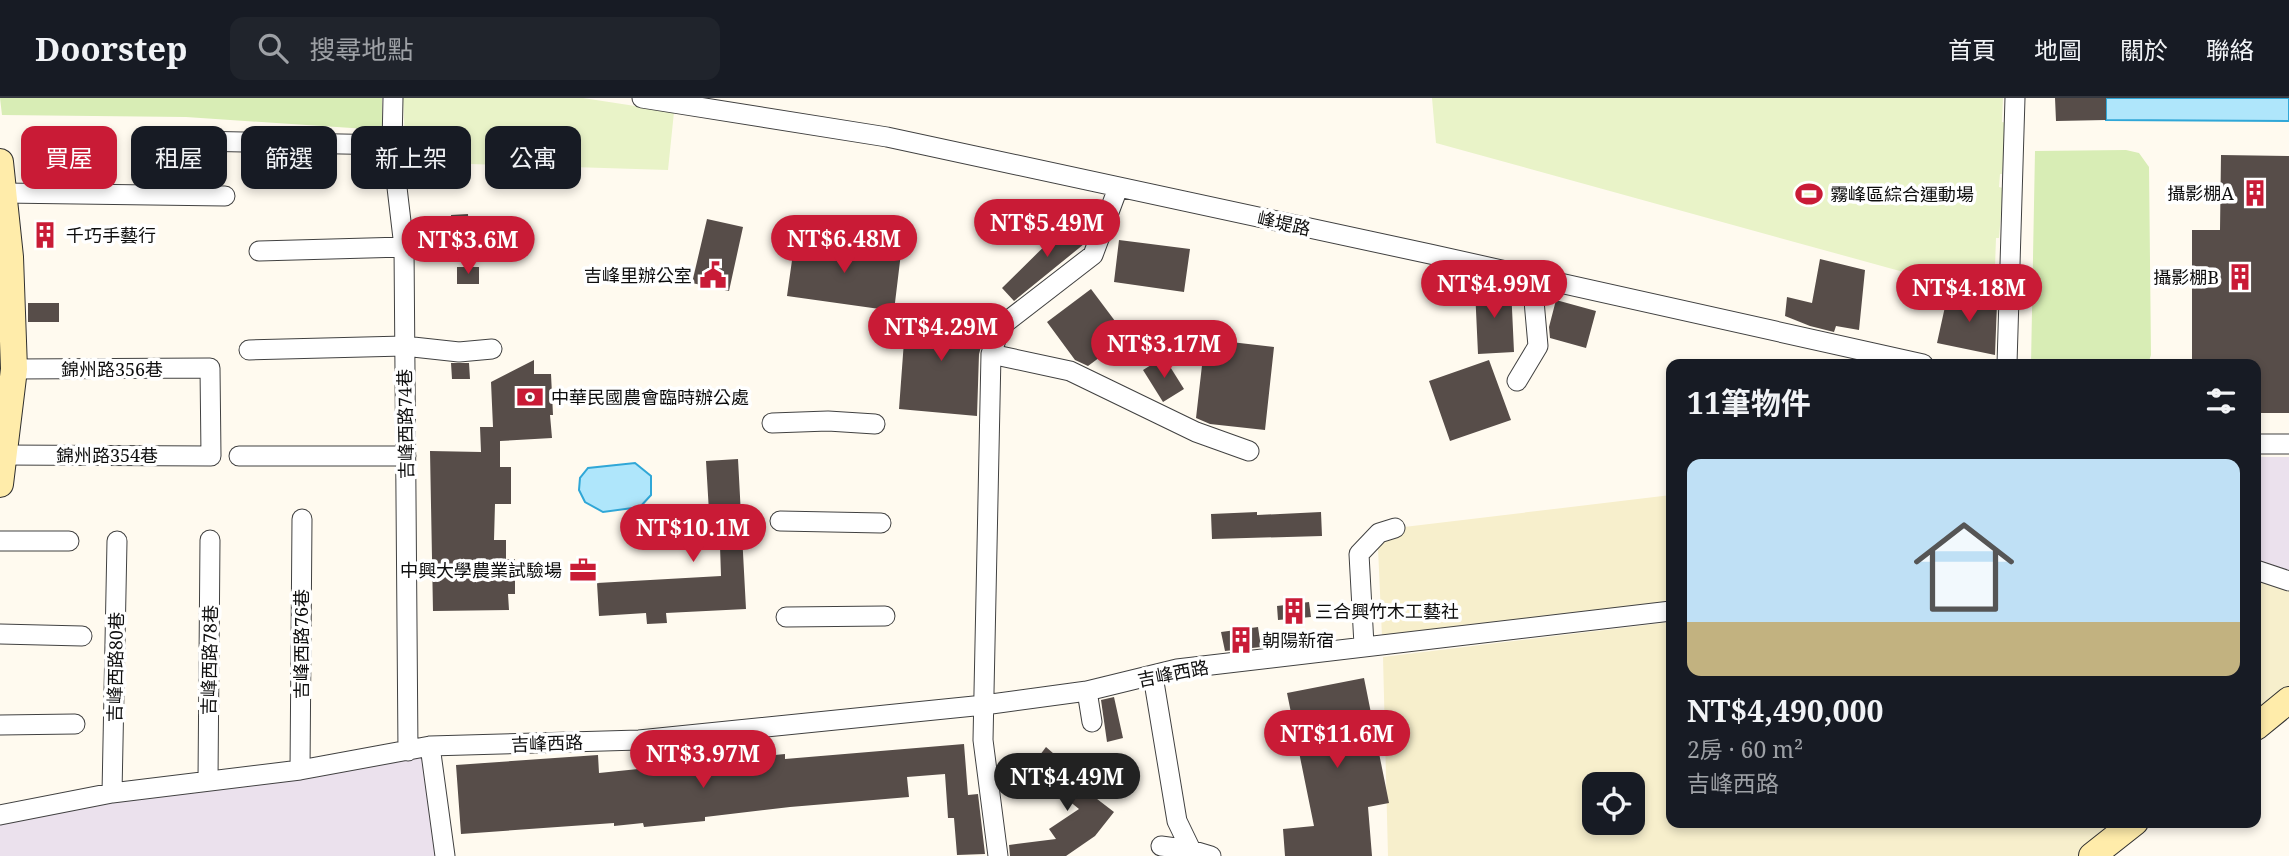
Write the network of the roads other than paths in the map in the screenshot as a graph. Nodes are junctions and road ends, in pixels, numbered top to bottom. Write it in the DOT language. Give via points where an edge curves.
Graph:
graph roads {
  1 [pos="393,98"];
  2 [pos="642,98"];
  3 [pos="2015,98"];
  4 [pos="392,126"];
  5 [pos="227,142"];
  6 [pos="351,144"];
  7 [pos="0,162"];
  8 [pos="1118,188"];
  9 [pos="397,189"];
  10 [pos="3,192"];
  11 [pos="225,196"];
  12 [pos="404,247"];
  13 [pos="472,248"];
  14 [pos="259,251"];
  15 [pos="1532,278"];
  16 [pos="7,330"];
  17 [pos="404,346"];
  18 [pos="492,349"];
  19 [pos="249,351"];
  20 [pos="991,354"];
  21 [pos="1900,359"];
  22 [pos="2007,359"];
  23 [pos="14,369"];
  24 [pos="1517,381"];
  25 [pos="772,423"];
  26 [pos="875,424"];
  27 [pos="2261,444"];
  28 [pos="2289,444"];
  29 [pos="1249,451"];
  30 [pos="1,455"];
  31 [pos="211,456"];
  32 [pos="239,456"];
  33 [pos="406,456"];
  34 [pos="0,484"];
  35 [pos="302,519"];
  36 [pos="780,521"];
  37 [pos="881,523"];
  38 [pos="1395,528"];
  39 [pos="210,540"];
  40 [pos="0,541"];
  41 [pos="69,541"];
  42 [pos="117,541"];
  43 [pos="2261,572"];
  44 [pos="2289,581"];
  45 [pos="1666,612"];
  46 [pos="885,616"];
  47 [pos="786,617"];
  48 [pos="0,634"];
  49 [pos="82,636"];
  50 [pos="1364,645"];
  51 [pos="1153,676"];
  52 [pos="1087,691"];
  53 [pos="2289,701"];
  54 [pos="984,705"];
  55 [pos="1092,722"];
  56 [pos="2261,723"];
  57 [pos="75,724"];
  58 [pos="0,725"];
  59 [pos="430,746"];
  60 [pos="408,751"];
  61 [pos="300,770"];
  62 [pos="208,780"];
  63 [pos="112,793"];
  64 [pos="0,815"];
  65 [pos="2127,828"];
  66 [pos="1161,846"];
  67 [pos="1191,850"];
  68 [pos="445,856"];
  69 [pos="998,856"];
  70 [pos="1211,856"];
  71 [pos="2092,856"];
  1 -- 4 [label="street, 吉峰西路74巷"];
  2 -- 8 [label="street, 峰堤路" via="887,137"];
  3 -- 22 [label="street"];
  5 -- 6 [label="street"];
  7 -- 10 [label="street"];
  8 -- 15 [label="street, 峰堤路"];
  8 -- 20 [label="street" via="1093,255 1001,326"];
  9 -- 12 [label="street, 吉峰西路74巷"];
  10 -- 11 [label="street"];
  10 -- 16 [label="street" via="10,257"];
  12 -- 13 [label="street"];
  12 -- 14 [label="street"];
  12 -- 17 [label="street, 吉峰西路74巷"];
  15 -- 21 [label="street, 峰堤路"];
  15 -- 24 [label="street" via="1538,346"];
  16 -- 23 [label="street"];
  17 -- 18 [label="street" via="459,352"];
  17 -- 19 [label="street"];
  17 -- 33 [label="street, 吉峰西路74巷"];
  20 -- 29 [label="street" via="1070,371 1196,432"];
  20 -- 54 [label="street"];
  23 -- 30 [label="street"];
  23 -- 31 [label="street, 錦州路356巷" via="210,369"];
  25 -- 26 [label="street"];
  27 -- 28 [label="street"];
  30 -- 31 [label="street, 錦州路354巷"];
  30 -- 34 [label="street"];
  32 -- 33 [label="street"];
  33 -- 60 [label="street, 吉峰西路74巷"];
  35 -- 61 [label="street, 吉峰西路76巷"];
  36 -- 37 [label="street"];
  38 -- 50 [label="street" via="1379,533 1359,554"];
  39 -- 62 [label="street, 吉峰西路78巷"];
  40 -- 41 [label="street"];
  42 -- 63 [label="street, 吉峰西路80巷"];
  43 -- 44 [label="street"];
  45 -- 50 [label="street, 吉峰西路"];
  46 -- 47 [label="street"];
  48 -- 49 [label="street"];
  50 -- 51 [label="street, 吉峰西路"];
  51 -- 52 [label="street, 吉峰西路"];
  51 -- 67 [label="street" via="1177,821"];
  52 -- 54 [label="street, 吉峰西路"];
  52 -- 55 [label="street"];
  53 -- 56 [label="street"];
  54 -- 59 [label="street, 吉峰西路" via="639,740"];
  54 -- 69 [label="street" via="983,740"];
  57 -- 58 [label="street"];
  59 -- 60 [label="street, 吉峰西路"];
  59 -- 68 [label="street"];
  60 -- 61 [label="street, 吉峰西路"];
  61 -- 62 [label="street, 吉峰西路"];
  62 -- 63 [label="street, 吉峰西路"];
  63 -- 64 [label="street, 吉峰西路"];
  65 -- 71 [label="street"];
  66 -- 67 [label="street"];
  67 -- 70 [label="street"];
}
